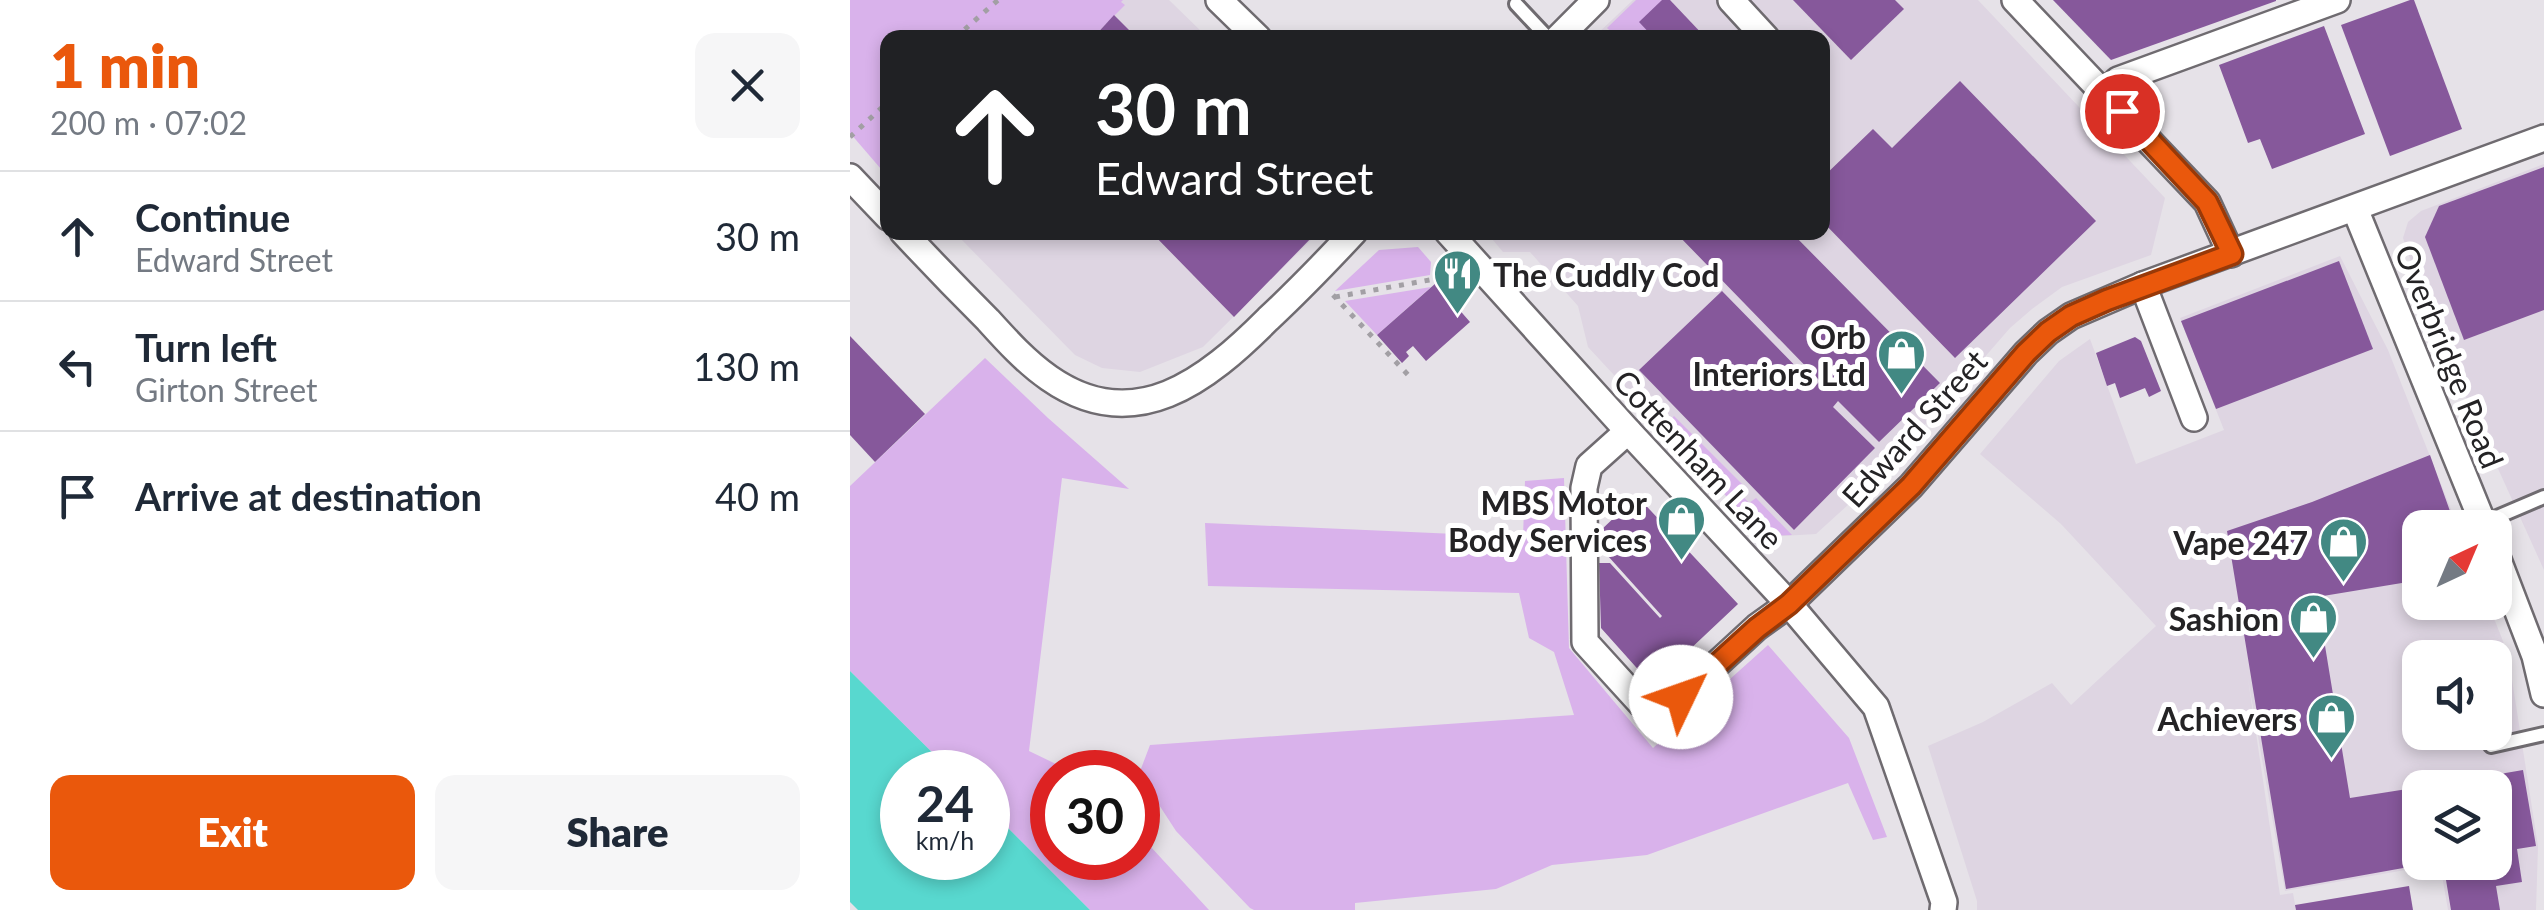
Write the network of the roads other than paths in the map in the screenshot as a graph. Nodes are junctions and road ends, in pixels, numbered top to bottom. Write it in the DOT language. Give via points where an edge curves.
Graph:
graph roads {
  1 [pos="1219,0"];
  2 [pos="1596,0"];
  3 [pos="1731,0"];
  4 [pos="2015,0"];
  5 [pos="2336,0"];
  6 [pos="1516,4"];
  7 [pos="1250,30"];
  8 [pos="1540,30"];
  9 [pos="1566,30"];
  10 [pos="1759,30"];
  11 [pos="2104,92"];
  12 [pos="2544,138"];
  13 [pos="850,177"];
  14 [pos="880,208"];
  15 [pos="2355,209"];
  16 [pos="911,240"];
  17 [pos="1346,240"];
  18 [pos="1455,240"];
  19 [pos="2232,254"];
  20 [pos="2143,285"];
  21 [pos="2194,418"];
  22 [pos="1628,431"];
  23 [pos="2544,498"];
  24 [pos="2478,510"];
  25 [pos="2512,512"];
  26 [pos="2512,601"];
  27 [pos="1789,604"];
  28 [pos="2544,694"];
  29 [pos="2544,734"];
  30 [pos="2512,741"];
  31 [pos="1943,910"];
  1 -- 7 [label="street"];
  2 -- 9 [label="street"];
  3 -- 10 [label="street"];
  4 -- 11 [label="street"];
  5 -- 11 [label="street" via="2118,80"];
  6 -- 8 [label="lane"];
  11 -- 19 [label="street" via="2207,202"];
  12 -- 15 [label="street, Edward Street"];
  13 -- 14 [label="street"];
  15 -- 19 [label="street, Edward Street"];
  15 -- 24 [label="street, Overbridge Road"];
  16 -- 17 [label="street" via="1052,380 1104,401 1137,402 1171,394 1229,358"];
  18 -- 22 [label="street, Cottenham Lane"];
  19 -- 20 [label="street, Edward Street"];
  20 -- 21 [label="street"];
  20 -- 27 [label="street, Edward Street" via="2048,332 1911,486"];
  22 -- 27 [label="street, Cottenham Lane"];
  22 -- 27 [label="street, Edward Street" via="1589,466 1584,488 1585,642 1656,720"];
  23 -- 25 [label="lane"];
  26 -- 28 [label="street"];
  27 -- 31 [label="street, Cottenham Lane" via="1876,708"];
  29 -- 30 [label="lane"];
}
